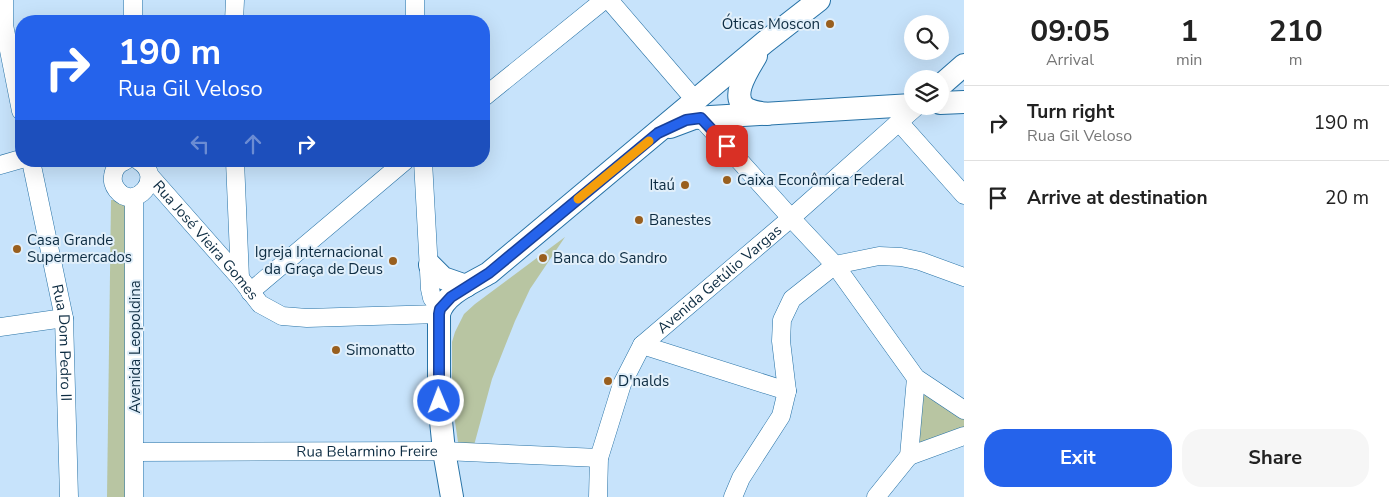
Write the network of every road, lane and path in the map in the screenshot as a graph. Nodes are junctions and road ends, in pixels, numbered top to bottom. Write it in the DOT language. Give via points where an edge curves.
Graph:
graph roads {
  1 [pos="4,0"];
  2 [pos="133,0"];
  3 [pos="235,0"];
  4 [pos="415,0"];
  5 [pos="604,0"];
  6 [pos="609,0"];
  7 [pos="819,0"];
  8 [pos="133,15"];
  9 [pos="234,15"];
  10 [pos="415,15"];
  11 [pos="2,25"];
  12 [pos="765,42"];
  13 [pos="964,65"];
  14 [pos="949,78"];
  15 [pos="15,84"];
  16 [pos="490,92"];
  17 [pos="964,102"];
  18 [pos="949,103"];
  19 [pos="698,109"];
  20 [pos="904,113"];
  21 [pos="769,114"];
  22 [pos="904,115"];
  23 [pos="907,115"];
  24 [pos="15,161"];
  25 [pos="0,165"];
  26 [pos="32,167"];
  27 [pos="116,167"];
  28 [pos="146,167"];
  29 [pos="235,167"];
  30 [pos="397,167"];
  31 [pos="423,167"];
  32 [pos="150,176"];
  33 [pos="964,195"];
  34 [pos="134,197"];
  35 [pos="791,218"];
  36 [pos="835,265"];
  37 [pos="430,266"];
  38 [pos="964,277"];
  39 [pos="245,285"];
  40 [pos="466,286"];
  41 [pos="440,312"];
  42 [pos="64,318"];
  43 [pos="0,327"];
  44 [pos="642,345"];
  45 [pos="916,378"];
  46 [pos="787,391"];
  47 [pos="964,410"];
  48 [pos="964,436"];
  49 [pos="444,451"];
  50 [pos="135,452"];
  51 [pos="909,456"];
  52 [pos="599,458"];
  53 [pos="599,495"];
  54 [pos="68,497"];
  55 [pos="134,497"];
  56 [pos="452,497"];
  57 [pos="733,497"];
  58 [pos="876,497"];
  1 -- 11 [label="street"];
  2 -- 8 [label="street"];
  3 -- 9 [label="street"];
  4 -- 10 [label="street"];
  5 -- 16 [label="street"];
  6 -- 19 [label="street"];
  7 -- 12 [label="main road"];
  11 -- 15 [label="street"];
  12 -- 19 [label="main road"];
  12 -- 21 [label="main road" via="743,76 739,94 748,110"];
  13 -- 14 [label="main road"];
  17 -- 18 [label="main road"];
  19 -- 21 [label="main road"];
  19 -- 35 [label="street"];
  19 -- 40 [label="main road" via="658,133 489,273"];
  20 -- 21 [label="main road" via="852,108"];
  22 -- 35 [label="street, Avenida Getúlio Vargas"];
  23 -- 33 [label="street"];
  24 -- 25 [label="street"];
  26 -- 42 [label="street, Rua Dom Pedro II"];
  27 -- 34 [label="street" via="114,185 118,192"];
  28 -- 32 [label="street, Rua José Vieira Gomes"];
  29 -- 39 [label="street"];
  30 -- 39 [label="street"];
  31 -- 37 [label="street"];
  32 -- 34 [label="street" via="143,193"];
  32 -- 39 [label="street, Rua José Vieira Gomes"];
  34 -- 50 [label="street, Avenida Leopoldina"];
  35 -- 36 [label="street"];
  35 -- 44 [label="street, Avenida Getúlio Vargas"];
  36 -- 38 [label="street" via="879,256 902,256"];
  36 -- 45 [label="street"];
  36 -- 46 [label="street" via="792,299 782,320"];
  37 -- 40 [label="main road" via="442,278"];
  37 -- 41 [label="street" via="432,298"];
  39 -- 41 [label="street, Rua José Vieira Gomes" via="260,304 282,316 307,318"];
  40 -- 41 [label="main road" via="451,297"];
  41 -- 49 [label="main road" via="438,387"];
  42 -- 43 [label="street"];
  42 -- 54 [label="street, Rua Dom Pedro II"];
  44 -- 46 [label="street"];
  44 -- 52 [label="street, Avenida Getúlio Vargas" via="622,384"];
  45 -- 47 [label="street"];
  45 -- 51 [label="street"];
  46 -- 57 [label="street" via="781,416 741,478"];
  48 -- 51 [label="street"];
  49 -- 50 [label="street, Rua Belarmino Freire"];
  49 -- 52 [label="street, Rua Belarmino Freire"];
  49 -- 56 [label="main road"];
  50 -- 55 [label="street, Avenida Leopoldina"];
  51 -- 58 [label="street"];
  52 -- 53 [label="street, Avenida Getúlio Vargas"];
}
